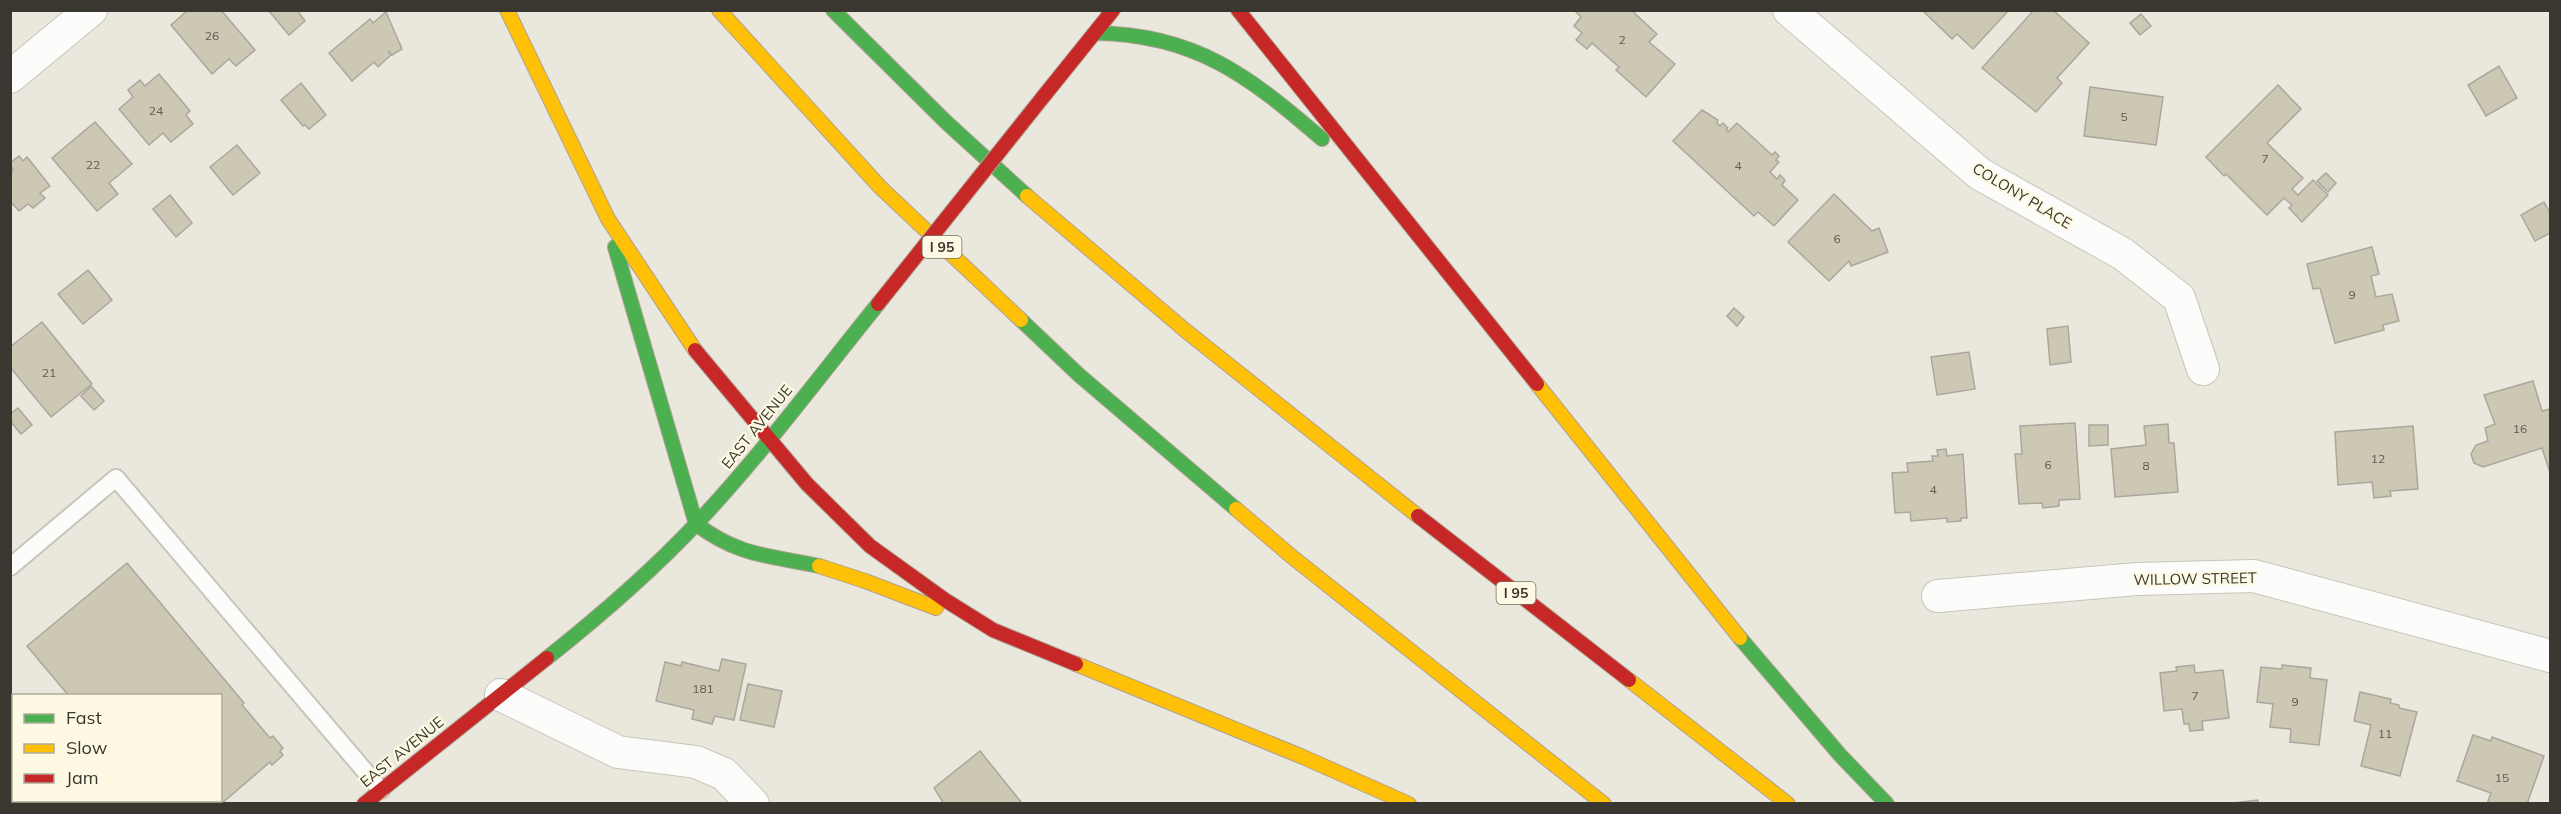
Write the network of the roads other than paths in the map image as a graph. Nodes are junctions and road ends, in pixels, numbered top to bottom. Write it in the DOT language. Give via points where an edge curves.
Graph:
graph roads {
  1 [pos="91,10"];
  2 [pos="507,10"];
  3 [pos="719,10"];
  4 [pos="833,10"];
  5 [pos="1113,10"];
  6 [pos="1238,10"];
  7 [pos="1789,10"];
  8 [pos="1095,33"];
  9 [pos="10,77"];
  10 [pos="608,219"];
  11 [pos="1411,228"];
  12 [pos="2203,369"];
  13 [pos="769,439"];
  14 [pos="696,524"];
  15 [pos="10,567"];
  16 [pos="1938,596"];
  17 [pos="993,630"];
  18 [pos="2550,656"];
  19 [pos="501,695"];
  20 [pos="381,790"];
  21 [pos="364,804"];
  22 [pos="753,804"];
  23 [pos="1409,804"];
  24 [pos="1604,804"];
  25 [pos="1788,804"];
  26 [pos="1887,804"];
  1 -- 9 [label="street"];
  2 -- 10 [label="main road"];
  3 -- 24 [label="main road, I 95" via="880,187 1079,375 1291,556"];
  4 -- 25 [label="main road, I 95" via="943,119 1140,294"];
  5 -- 8 [label="main road, EAST AVENUE"];
  6 -- 11 [label="main road"];
  7 -- 12 [label="street, COLONY PLACE" via="1980,174 2123,254 2179,298"];
  8 -- 11 [label="main road" via="1122,31 1175,42 1242,76 1345,159"];
  8 -- 13 [label="main road, EAST AVENUE, bridge"];
  10 -- 13 [label="main road" via="704,363"];
  10 -- 14 [label="main road"];
  11 -- 26 [label="main road" via="1734,631"];
  13 -- 14 [label="main road, EAST AVENUE"];
  13 -- 17 [label="main road" via="809,487 870,546"];
  14 -- 17 [label="main road" via="718,541 737,549 824,567"];
  14 -- 19 [label="main road, EAST AVENUE" via="603,612"];
  15 -- 20 [label="lane" via="116,478"];
  16 -- 18 [label="street, WILLOW STREET" via="2137,579 2254,576"];
  17 -- 23 [label="main road"];
  19 -- 20 [label="main road, EAST AVENUE"];
  19 -- 22 [label="street" via="618,752 696,762 724,774"];
  20 -- 21 [label="main road, EAST AVENUE"];
}
